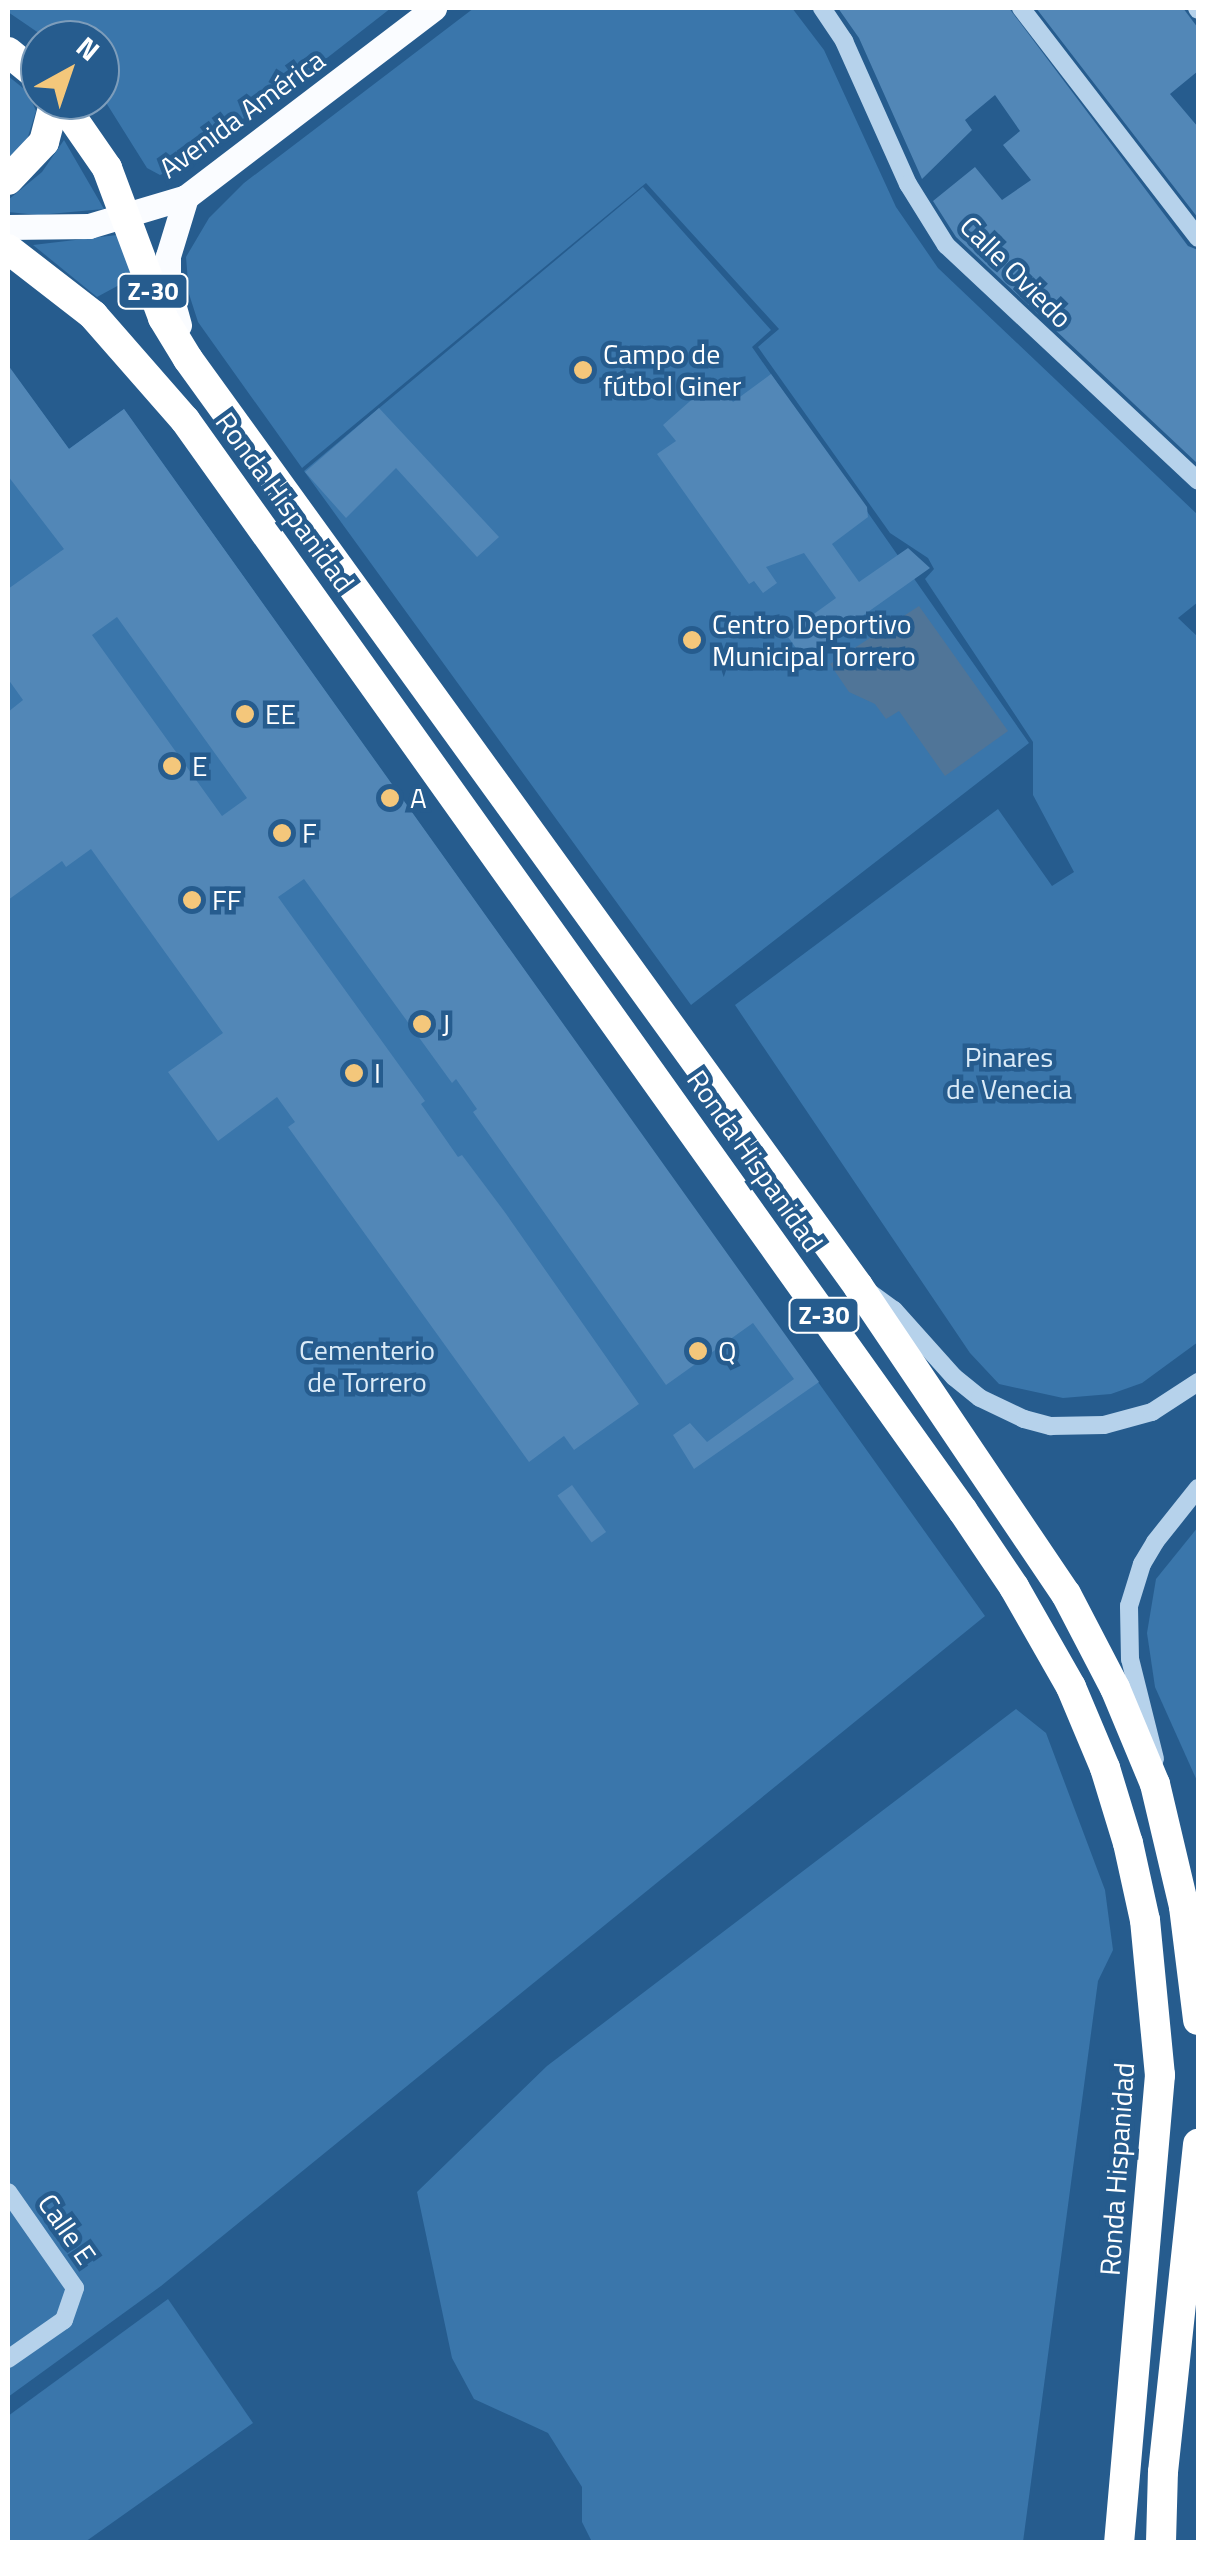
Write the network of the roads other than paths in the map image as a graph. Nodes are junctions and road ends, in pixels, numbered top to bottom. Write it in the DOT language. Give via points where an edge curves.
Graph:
graph roads {
  1 [pos="434,8"];
  2 [pos="822,8"];
  3 [pos="1021,8"];
  4 [pos="51,120"];
  5 [pos="72,120"];
  6 [pos="8,180"];
  7 [pos="186,197"];
  8 [pos="128,218"];
  9 [pos="8,227"];
  10 [pos="1198,238"];
  11 [pos="8,249"];
  12 [pos="188,359"];
  13 [pos="1198,481"];
  14 [pos="858,1286"];
  15 [pos="1198,1382"];
  16 [pos="1198,1488"];
  17 [pos="1154,1784"];
  18 [pos="1198,2020"];
  19 [pos="1198,2144"];
  20 [pos="8,2192"];
  21 [pos="8,2359"];
  22 [pos="1119,2542"];
  23 [pos="1161,2542"];
  1 -- 7 [label="main road, Avenida América"];
  2 -- 13 [label="street, Calle Oviedo" via="844,41 908,184 946,245"];
  3 -- 10 [label="street"];
  4 -- 6 [label="highway, Z-30" via="44,142"];
  5 -- 8 [label="highway, Ronda Hispanidad / Z-30" via="107,168"];
  7 -- 8 [label="main road, Avenida América"];
  7 -- 12 [label="main road" via="167,274"];
  8 -- 9 [label="main road, Avenida América" via="74,228"];
  8 -- 12 [label="highway, Ronda Hispanidad / Z-30" via="163,318"];
  11 -- 22 [label="highway, Ronda Hispanidad / Z-30" via="93,314 186,420 963,1511 1071,1687 1128,1843 1145,1920 1160,2075"];
  12 -- 14 [label="highway, Ronda Hispanidad / Z-30"];
  14 -- 15 [label="street" via="888,1304 980,1398 1024,1420 1104,1424 1152,1412"];
  14 -- 17 [label="highway, Ronda Hispanidad / Z-30" via="1058,1580 1109,1674"];
  16 -- 17 [label="street" via="1142,1564 1127,1625 1154,1748"];
  17 -- 18 [label="highway, Ronda Hispanidad / Z-30" via="1184,1907"];
  19 -- 23 [label="highway"];
  20 -- 21 [label="street, Calle E" via="75,2288 64,2320"];
}
